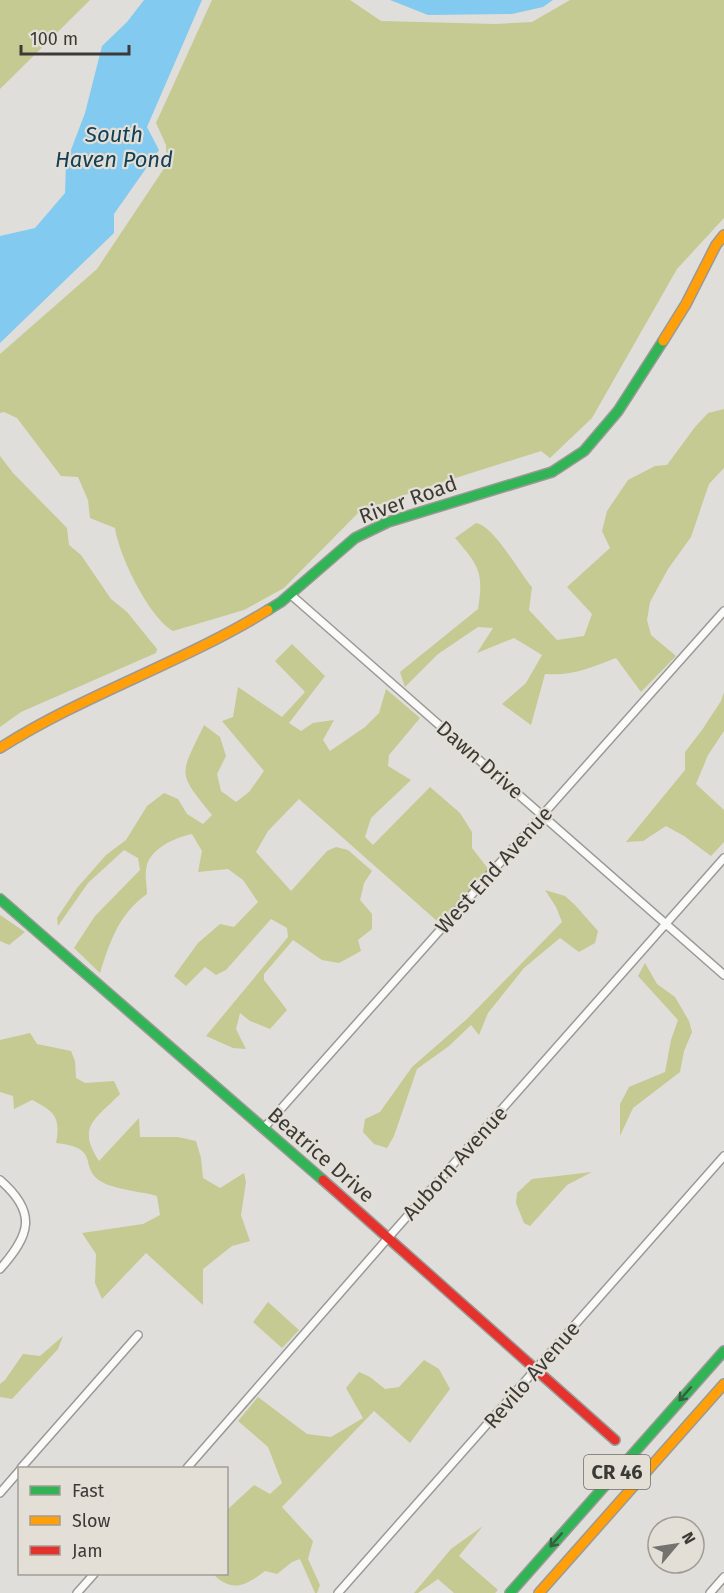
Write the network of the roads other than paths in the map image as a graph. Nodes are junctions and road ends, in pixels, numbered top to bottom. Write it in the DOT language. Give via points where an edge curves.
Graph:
graph roads {
  1 [pos="724,235"];
  2 [pos="290,594"];
  3 [pos="724,611"];
  4 [pos="0,748"];
  5 [pos="543,815"];
  6 [pos="724,858"];
  7 [pos="0,899"];
  8 [pos="666,924"];
  9 [pos="724,975"];
  10 [pos="263,1129"];
  11 [pos="724,1156"];
  12 [pos="0,1180"];
  13 [pos="388,1238"];
  14 [pos="0,1269"];
  15 [pos="138,1335"];
  16 [pos="724,1351"];
  17 [pos="537,1370"];
  18 [pos="724,1384"];
  19 [pos="615,1440"];
  20 [pos="22,1467"];
  21 [pos="188,1467"];
  22 [pos="18,1471"];
  23 [pos="0,1492"];
  24 [pos="93,1575"];
  25 [pos="724,1578"];
  26 [pos="77,1593"];
  27 [pos="338,1593"];
  28 [pos="510,1593"];
  29 [pos="539,1593"];
  30 [pos="710,1593"];
  1 -- 2 [label="main road, River Road" via="650,364 584,451 552,472 388,522 355,538"];
  2 -- 4 [label="main road, River Road" via="198,649 30,729"];
  2 -- 5 [label="street, Dawn Drive"];
  3 -- 5 [label="street, West End Avenue"];
  5 -- 8 [label="street, Dawn Drive"];
  5 -- 10 [label="street, West End Avenue"];
  6 -- 8 [label="street, Auborn Avenue"];
  7 -- 10 [label="main road, Beatrice Drive"];
  8 -- 9 [label="street, Dawn Drive"];
  8 -- 13 [label="street, Auborn Avenue"];
  10 -- 13 [label="main road, Beatrice Drive"];
  11 -- 17 [label="street, Revilo Avenue"];
  12 -- 14 [label="street" via="22,1206 25,1227 17,1249"];
  13 -- 17 [label="main road, Beatrice Drive"];
  13 -- 21 [label="street, Auborn Avenue"];
  15 -- 20 [label="street"];
  16 -- 28 [label="main road, CR 46, one-way"];
  17 -- 19 [label="main road, Beatrice Drive"];
  17 -- 27 [label="street, Revilo Avenue"];
  18 -- 29 [label="main road, CR 46"];
  22 -- 23 [label="street"];
  24 -- 26 [label="street"];
  25 -- 30 [label="street"];
}
